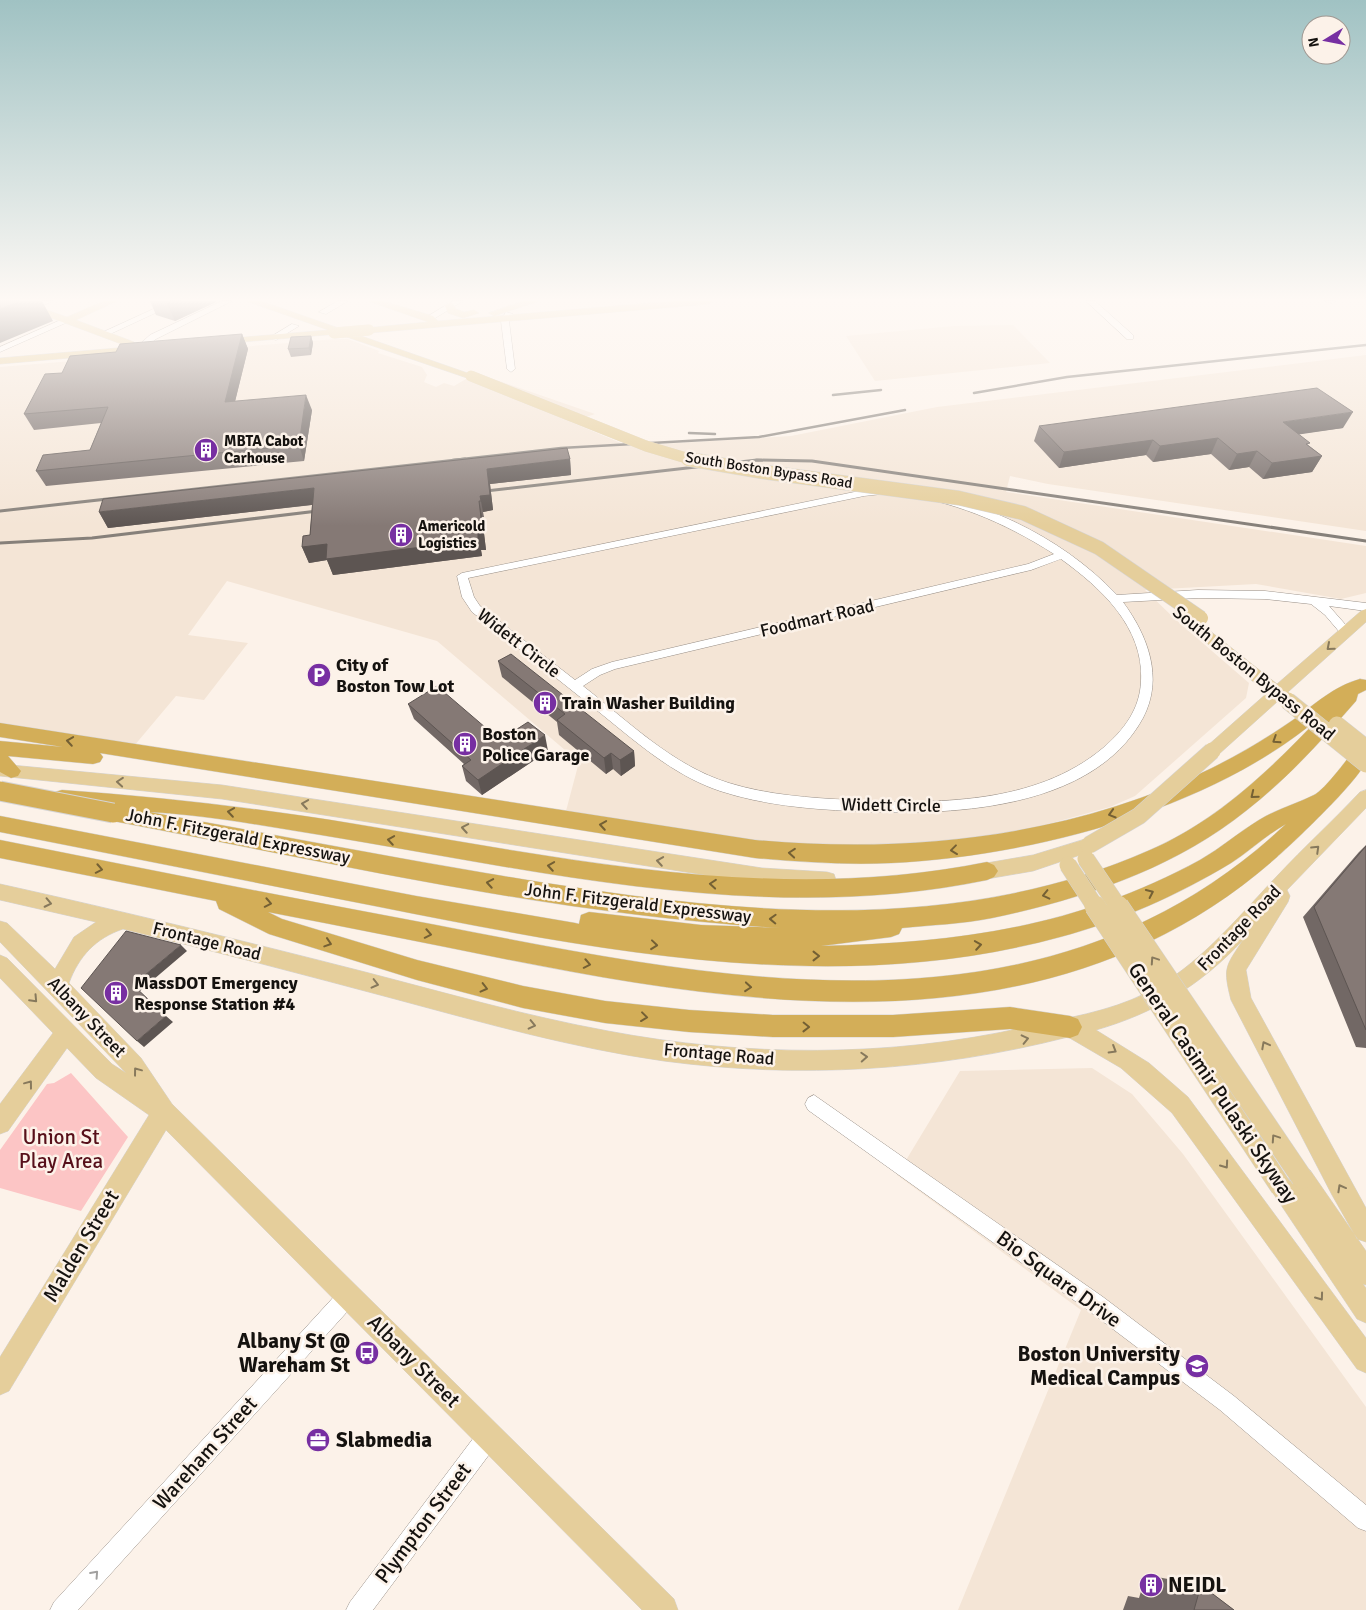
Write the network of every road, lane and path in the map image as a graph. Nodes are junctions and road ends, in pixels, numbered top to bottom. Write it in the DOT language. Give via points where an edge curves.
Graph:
graph roads {
  1 [pos="471,376"];
  2 [pos="1063,555"];
  3 [pos="1312,600"];
  4 [pos="1118,603"];
  5 [pos="1366,606"];
  6 [pos="1366,614"];
  7 [pos="1346,632"];
  8 [pos="1363,681"];
  9 [pos="574,686"];
  10 [pos="1287,693"];
  11 [pos="0,730"];
  12 [pos="0,748"];
  13 [pos="1366,748"];
  14 [pos="188,759"];
  15 [pos="1366,764"];
  16 [pos="4,767"];
  17 [pos="0,791"];
  18 [pos="1326,797"];
  19 [pos="1366,797"];
  20 [pos="0,800"];
  21 [pos="116,806"];
  22 [pos="0,812"];
  23 [pos="0,824"];
  24 [pos="94,836"];
  25 [pos="0,849"];
  26 [pos="1077,855"];
  27 [pos="987,871"];
  28 [pos="1292,872"];
  29 [pos="203,890"];
  30 [pos="0,892"];
  31 [pos="961,911"];
  32 [pos="125,920"];
  33 [pos="0,929"];
  34 [pos="0,964"];
  35 [pos="58,986"];
  36 [pos="1070,1027"];
  37 [pos="66,1033"];
  38 [pos="814,1104"];
  39 [pos="164,1112"];
  40 [pos="0,1123"];
  41 [pos="1292,1183"];
  42 [pos="1366,1230"];
  43 [pos="1366,1273"];
  44 [pos="348,1296"];
  45 [pos="1366,1310"];
  46 [pos="1366,1360"];
  47 [pos="0,1382"];
  48 [pos="488,1436"];
  49 [pos="1366,1520"];
  50 [pos="648,1604"];
  51 [pos="62,1610"];
  52 [pos="358,1610"];
  1 -- 10 [label="main road, South Boston Bypass Road, bridge" via="646,446 692,460 959,498 1010,509 1051,524 1077,536 1144,579"];
  2 -- 4 [label="street, Widett Circle" via="1093,577"];
  2 -- 9 [label="street, Foodmart Road" via="1031,567 621,664 596,672"];
  2 -- 9 [label="street, Widett Circle" via="1022,531 972,509 927,495 885,490 462,576 472,606"];
  3 -- 4 [label="street" via="1265,595 1228,596 1210,601"];
  3 -- 5 [label="street"];
  3 -- 7 [label="street" via="1329,612"];
  4 -- 9 [label="street, Widett Circle" via="1139,638 1147,669 1143,705 1130,729 1099,760 1067,778 1025,792 965,804 908,808 807,803 724,787 678,765"];
  6 -- 7 [label="main road"];
  7 -- 10 [label="main road, one-way"];
  8 -- 14 [label="highway, one-way" via="1255,753 1202,782 1129,809 1020,840 926,853 845,856 755,849"];
  8 -- 31 [label="highway, John F. Fitzgerald Expressway, one-way" via="1281,772 1242,805 1195,836 1160,856 1095,882"];
  10 -- 13 [label="main road, South Boston Bypass Road, bridge"];
  10 -- 15 [label="main road, South Boston Bypass Road, bridge"];
  10 -- 26 [label="main road, bridge" via="1212,751 1143,813"];
  14 -- 11 [label="highway, one-way"];
  12 -- 14 [label="highway" via="133,761"];
  13 -- 18 [label="highway"];
  16 -- 20 [label="main road" via="10,784"];
  27 -- 16 [label="main road, one-way" via="915,879 762,876 263,797"];
  17 -- 21 [label="highway, John F. Fitzgerald Expressway, bridge"];
  24 -- 18 [label="highway, one-way" via="596,937 724,952 849,956 974,946 1091,918 1190,875 1228,854 1270,822"];
  29 -- 18 [label="highway, one-way" via="654,976 788,990 926,988 987,980 1052,966 1098,952 1163,925 1206,900 1248,869"];
  28 -- 19 [label="main road, Frontage Road, one-way"];
  27 -- 21 [label="highway, one-way" via="902,886 774,889 569,869 254,816"];
  31 -- 21 [label="highway, John F. Fitzgerald Expressway, one-way" via="817,920 678,912 517,888"];
  22 -- 24 [label="highway"];
  23 -- 24 [label="highway"];
  24 -- 31 [label="highway" via="533,913 658,930 750,936 850,936"];
  25 -- 29 [label="highway, one-way"];
  26 -- 27 [label="main road"];
  26 -- 41 [label="main road, General Casimir Pulaski Skyway, bridge"];
  28 -- 36 [label="main road, Frontage Road" via="1221,951 1189,978 1142,1005"];
  42 -- 28 [label="main road, one-way" via="1336,1179 1237,987 1236,968 1276,905"];
  29 -- 36 [label="highway, one-way" via="277,927 465,984 578,1008 660,1019 773,1026 893,1026 1010,1018"];
  30 -- 32 [label="main road, Frontage Road, one-way"];
  32 -- 35 [label="main road" via="104,927 79,944 69,958"];
  32 -- 36 [label="main road, Frontage Road, one-way" via="522,1022 615,1043 668,1050 751,1058 873,1057 993,1045"];
  33 -- 35 [label="main road, Albany Street"];
  34 -- 37 [label="main road, Albany Street, one-way"];
  39 -- 35 [label="main road, Albany Street, one-way" via="137,1069"];
  36 -- 46 [label="main road, one-way" via="1130,1060 1180,1105"];
  37 -- 39 [label="main road, Albany Street" via="104,1071"];
  40 -- 37 [label="main road, one-way"];
  38 -- 49 [label="street, Bio Square Drive" via="1106,1311 1227,1403"];
  39 -- 44 [label="main road, Albany Street"];
  39 -- 47 [label="main road, Malden Street"];
  41 -- 43 [label="main road, General Casimir Pulaski Skyway"];
  41 -- 45 [label="main road, General Casimir Pulaski Skyway"];
  44 -- 48 [label="main road, Albany Street"];
  51 -- 44 [label="street, Wareham Street, one-way"];
  48 -- 50 [label="main road, Albany Street"];
  48 -- 52 [label="street, Plympton Street"];
}
